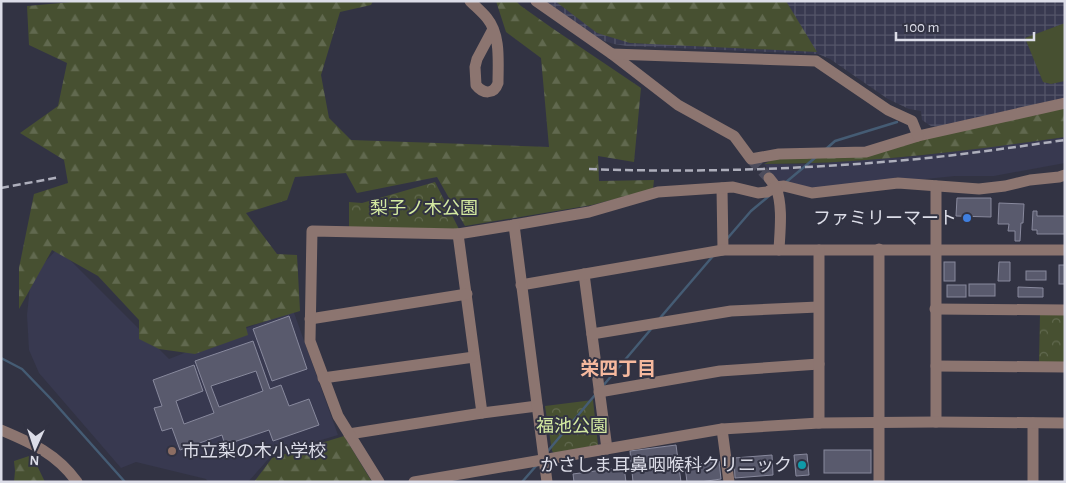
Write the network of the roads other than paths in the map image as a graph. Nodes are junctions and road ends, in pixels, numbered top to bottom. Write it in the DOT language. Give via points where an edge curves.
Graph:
graph roads {
  1 [pos="470,1"];
  2 [pos="536,1"];
  3 [pos="493,29"];
  4 [pos="612,54"];
  5 [pos="1065,103"];
  6 [pos="918,136"];
  7 [pos="1065,175"];
  8 [pos="773,182"];
  9 [pos="936,186"];
  10 [pos="722,188"];
  11 [pos="514,225"];
  12 [pos="458,234"];
  13 [pos="879,249"];
  14 [pos="722,250"];
  15 [pos="779,250"];
  16 [pos="819,250"];
  17 [pos="936,250"];
  18 [pos="1065,250"];
  19 [pos="584,274"];
  20 [pos="521,285"];
  21 [pos="467,294"];
  22 [pos="818,307"];
  23 [pos="935,310"];
  24 [pos="1065,310"];
  25 [pos="310,319"];
  26 [pos="592,334"];
  27 [pos="474,356"];
  28 [pos="818,364"];
  29 [pos="936,366"];
  30 [pos="1065,367"];
  31 [pos="323,378"];
  32 [pos="599,392"];
  33 [pos="537,406"];
  34 [pos="482,413"];
  35 [pos="936,422"];
  36 [pos="819,423"];
  37 [pos="880,423"];
  38 [pos="1033,423"];
  39 [pos="1065,423"];
  40 [pos="722,429"];
  41 [pos="1,430"];
  42 [pos="349,434"];
  43 [pos="607,449"];
  44 [pos="544,459"];
  45 [pos="465,477"];
  46 [pos="77,482"];
  47 [pos="379,482"];
  48 [pos="414,482"];
  49 [pos="547,482"];
  50 [pos="729,482"];
  51 [pos="879,482"];
  52 [pos="1033,482"];
  1 -- 3 [label="street" via="488,18"];
  2 -- 4 [label="street"];
  3 -- 3 [label="street" via="498,47 498,83 493,91 487,93 476,86 475,66"];
  4 -- 6 [label="street" via="816,61 888,110 912,121"];
  4 -- 6 [label="street" via="678,105 734,136 751,159 779,154 866,152"];
  5 -- 6 [label="street"];
  7 -- 9 [label="street" via="1005,186"];
  8 -- 9 [label="street" via="812,193 898,183"];
  8 -- 10 [label="street" via="767,192"];
  8 -- 15 [label="street" via="781,206"];
  9 -- 17 [label="street"];
  10 -- 11 [label="street" via="658,192 589,212"];
  10 -- 14 [label="street"];
  11 -- 12 [label="street"];
  11 -- 20 [label="street"];
  12 -- 21 [label="street"];
  12 -- 25 [label="street" via="312,232"];
  13 -- 16 [label="street"];
  13 -- 17 [label="street"];
  13 -- 37 [label="street"];
  14 -- 15 [label="street"];
  14 -- 19 [label="street"];
  15 -- 16 [label="street"];
  16 -- 22 [label="street"];
  17 -- 18 [label="street"];
  17 -- 23 [label="street"];
  19 -- 20 [label="street"];
  19 -- 26 [label="street"];
  20 -- 33 [label="street"];
  21 -- 25 [label="street"];
  21 -- 27 [label="street"];
  22 -- 26 [label="street" via="730,311"];
  22 -- 28 [label="street"];
  23 -- 24 [label="street"];
  23 -- 29 [label="street"];
  25 -- 31 [label="street" via="310,341"];
  26 -- 32 [label="street"];
  27 -- 31 [label="street"];
  27 -- 34 [label="street"];
  28 -- 32 [label="street" via="720,371"];
  28 -- 36 [label="street"];
  29 -- 30 [label="street"];
  29 -- 35 [label="street"];
  31 -- 42 [label="street"];
  32 -- 43 [label="street"];
  33 -- 34 [label="street"];
  33 -- 44 [label="street"];
  34 -- 42 [label="street"];
  35 -- 37 [label="street"];
  35 -- 38 [label="street"];
  36 -- 37 [label="street"];
  36 -- 40 [label="street"];
  37 -- 51 [label="street"];
  38 -- 39 [label="street"];
  38 -- 52 [label="street"];
  40 -- 43 [label="street"];
  40 -- 50 [label="street"];
  41 -- 46 [label="street" via="46,452 59,461"];
  42 -- 47 [label="street"];
  43 -- 44 [label="street"];
  44 -- 45 [label="street"];
  44 -- 49 [label="street"];
  45 -- 48 [label="street"];
}
